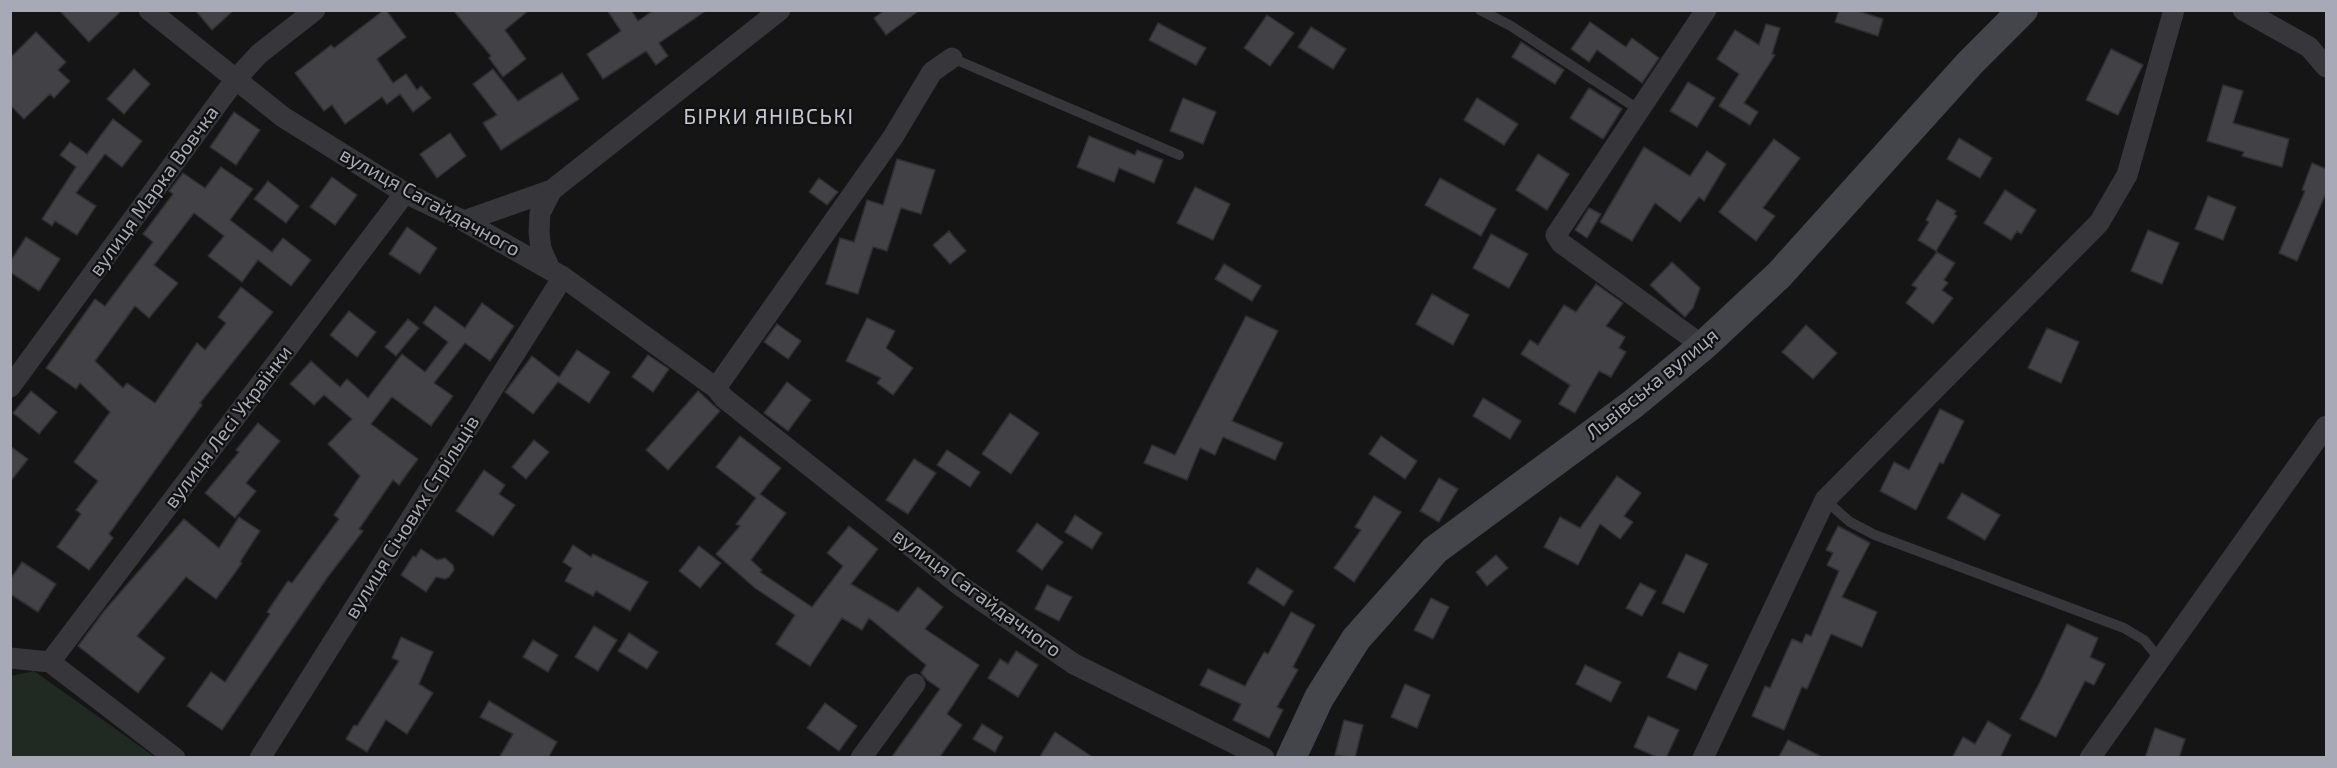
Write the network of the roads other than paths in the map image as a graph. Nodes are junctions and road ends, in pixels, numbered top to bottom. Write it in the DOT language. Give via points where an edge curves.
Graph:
graph roads {
  1 [pos="149,10"];
  2 [pos="315,10"];
  3 [pos="780,10"];
  4 [pos="1480,10"];
  5 [pos="1706,10"];
  6 [pos="2023,10"];
  7 [pos="2174,10"];
  8 [pos="2243,10"];
  9 [pos="952,58"];
  10 [pos="2326,68"];
  11 [pos="235,81"];
  12 [pos="1638,109"];
  13 [pos="1179,155"];
  14 [pos="552,190"];
  15 [pos="405,193"];
  16 [pos="464,222"];
  17 [pos="556,272"];
  18 [pos="1703,346"];
  19 [pos="10,387"];
  20 [pos="716,388"];
  21 [pos="2326,426"];
  22 [pos="1825,500"];
  23 [pos="10,658"];
  24 [pos="2160,659"];
  25 [pos="50,662"];
  26 [pos="915,684"];
  27 [pos="176,758"];
  28 [pos="260,758"];
  29 [pos="861,758"];
  30 [pos="1264,758"];
  31 [pos="1291,758"];
  32 [pos="1703,758"];
  33 [pos="2090,758"];
  1 -- 11 [label="street, вулиця Сагайдачного"];
  2 -- 11 [label="street, вулиця Марка Вовчка" via="259,54"];
  3 -- 14 [label="street"];
  4 -- 12 [label="lane"];
  5 -- 12 [label="street"];
  6 -- 18 [label="main road, Львівська вулиця" via="1970,63 1779,276"];
  7 -- 22 [label="street" via="2127,175 2099,223"];
  8 -- 10 [label="street" via="2308,47"];
  9 -- 13 [label="lane"];
  9 -- 20 [label="street" via="932,72 893,137"];
  11 -- 15 [label="street, вулиця Сагайдачного" via="283,117"];
  11 -- 19 [label="street, вулиця Марка Вовчка"];
  12 -- 18 [label="street" via="1556,235 1561,243"];
  14 -- 16 [label="street"];
  14 -- 17 [label="street" via="540,213 539,232 541,249"];
  15 -- 16 [label="street, вулиця Сагайдачного"];
  15 -- 25 [label="street, вулиця Лесі Українки"];
  16 -- 17 [label="street, вулиця Сагайдачного"];
  17 -- 20 [label="street, вулиця Сагайдачного"];
  17 -- 28 [label="street, вулиця Січових Стрільців"];
  18 -- 31 [label="main road, Львівська вулиця" via="1633,404 1435,550 1356,639 1319,699"];
  20 -- 30 [label="street, вулиця Сагайдачного" via="962,587 1074,664"];
  21 -- 24 [label="street"];
  22 -- 24 [label="lane" via="1850,522 1875,535 2124,628 2144,640"];
  22 -- 32 [label="street"];
  23 -- 25 [label="street"];
  24 -- 33 [label="street"];
  25 -- 27 [label="street"];
  26 -- 29 [label="street"];
}
